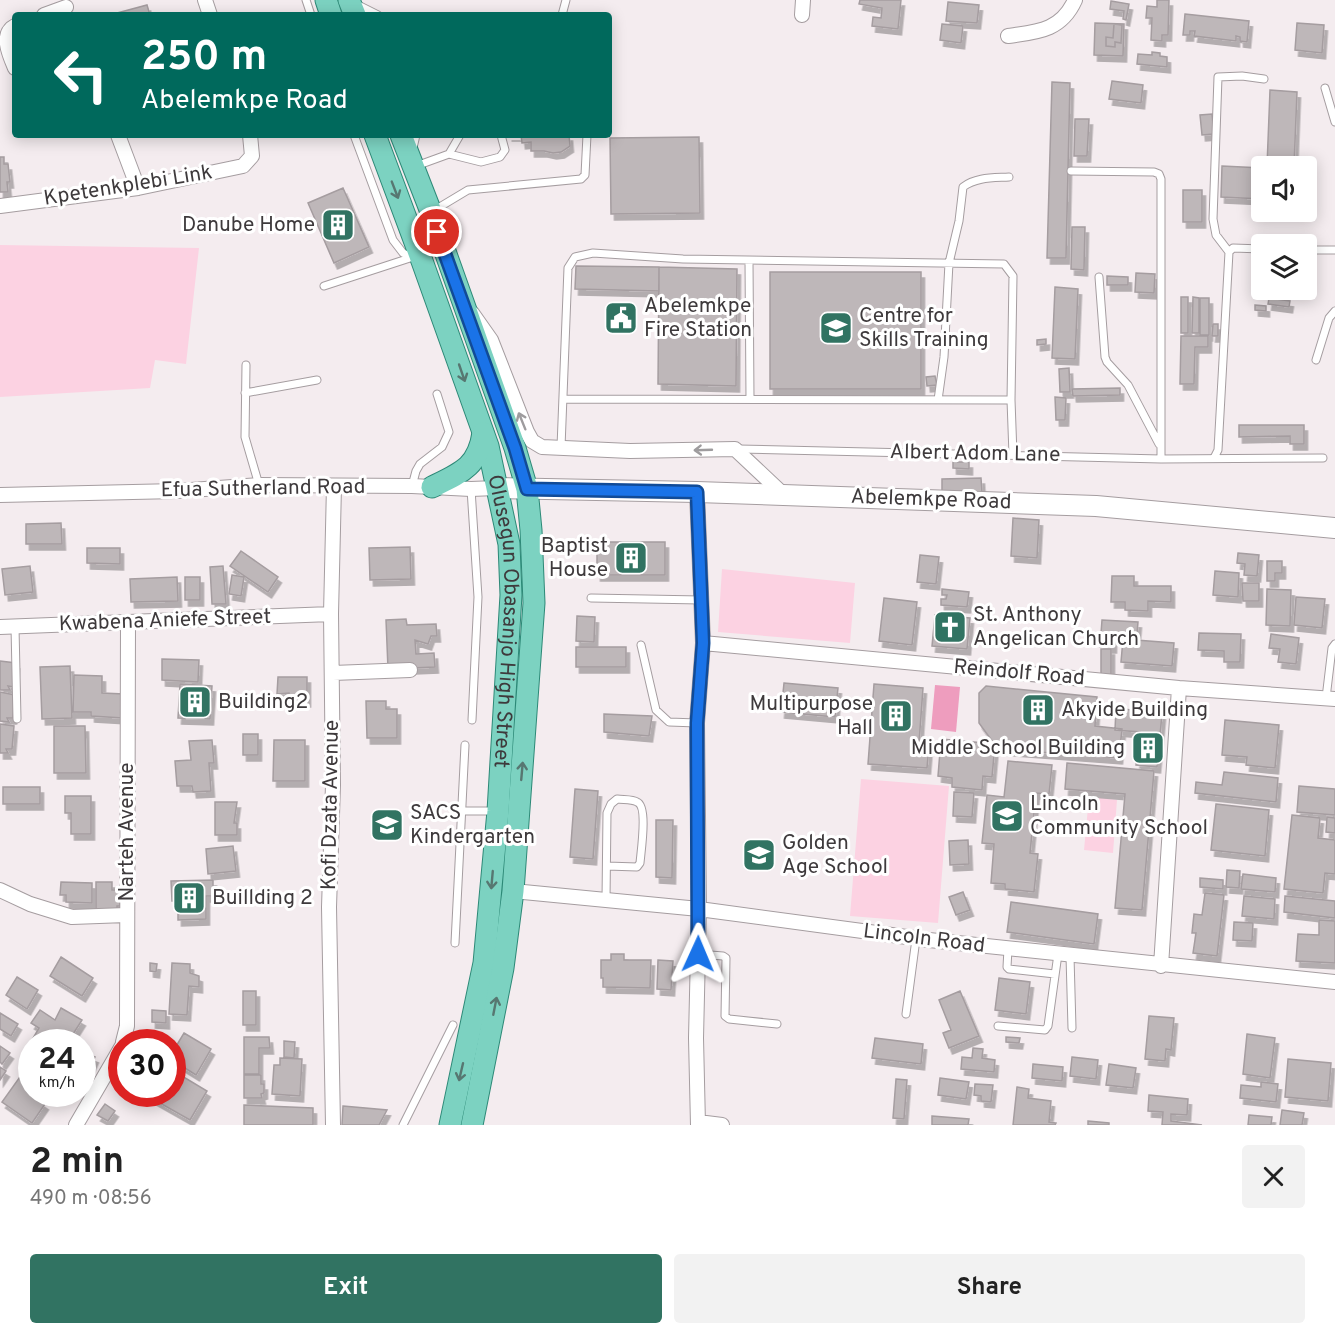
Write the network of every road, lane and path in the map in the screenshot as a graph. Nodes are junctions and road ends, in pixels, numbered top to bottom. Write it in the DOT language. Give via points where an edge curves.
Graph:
graph roads {
  1 [pos="803,0"];
  2 [pos="1075,0"];
  3 [pos="351,5"];
  4 [pos="67,7"];
  5 [pos="53,12"];
  6 [pos="370,12"];
  7 [pos="802,15"];
  8 [pos="12,28"];
  9 [pos="1008,36"];
  10 [pos="12,61"];
  11 [pos="1264,79"];
  12 [pos="1325,88"];
  13 [pos="1335,122"];
  14 [pos="119,138"];
  15 [pos="250,138"];
  16 [pos="355,138"];
  17 [pos="376,138"];
  18 [pos="402,138"];
  19 [pos="416,138"];
  20 [pos="458,138"];
  21 [pos="502,138"];
  22 [pos="588,138"];
  23 [pos="448,154"];
  24 [pos="411,163"];
  25 [pos="1071,171"];
  26 [pos="1009,177"];
  27 [pos="138,188"];
  28 [pos="0,206"];
  29 [pos="430,212"];
  30 [pos="1251,249"];
  31 [pos="1317,250"];
  32 [pos="1335,250"];
  33 [pos="1229,252"];
  34 [pos="416,259"];
  35 [pos="749,261"];
  36 [pos="949,263"];
  37 [pos="1099,277"];
  38 [pos="324,286"];
  39 [pos="461,299"];
  40 [pos="1335,311"];
  41 [pos="1316,360"];
  42 [pos="246,365"];
  43 [pos="317,380"];
  44 [pos="245,393"];
  45 [pos="437,394"];
  46 [pos="563,399"];
  47 [pos="750,399"];
  48 [pos="938,400"];
  49 [pos="1011,400"];
  50 [pos="483,433"];
  51 [pos="1160,446"];
  52 [pos="561,447"];
  53 [pos="735,449"];
  54 [pos="1013,455"];
  55 [pos="1214,458"];
  56 [pos="1323,458"];
  57 [pos="1161,459"];
  58 [pos="259,485"];
  59 [pos="334,486"];
  60 [pos="422,486"];
  61 [pos="496,488"];
  62 [pos="471,489"];
  63 [pos="527,489"];
  64 [pos="697,492"];
  65 [pos="0,495"];
  66 [pos="785,496"];
  67 [pos="1335,528"];
  68 [pos="591,598"];
  69 [pos="701,600"];
  70 [pos="331,614"];
  71 [pos="128,622"];
  72 [pos="0,627"];
  73 [pos="15,627"];
  74 [pos="703,643"];
  75 [pos="1335,644"];
  76 [pos="641,645"];
  77 [pos="410,670"];
  78 [pos="333,673"];
  79 [pos="1179,688"];
  80 [pos="1330,698"];
  81 [pos="17,719"];
  82 [pos="472,720"];
  83 [pos="697,723"];
  84 [pos="465,745"];
  85 [pos="462,811"];
  86 [pos="498,811"];
  87 [pos="607,866"];
  88 [pos="0,890"];
  89 [pos="513,891"];
  90 [pos="606,900"];
  91 [pos="699,909"];
  92 [pos="126,915"];
  93 [pos="916,939"];
  94 [pos="455,943"];
  95 [pos="1008,949"];
  96 [pos="698,954"];
  97 [pos="1064,955"];
  98 [pos="1161,966"];
  99 [pos="1055,974"];
  100 [pos="1335,982"];
  101 [pos="906,1014"];
  102 [pos="453,1024"];
  103 [pos="777,1024"];
  104 [pos="998,1026"];
  105 [pos="126,1029"];
  106 [pos="1072,1029"];
  107 [pos="108,1069"];
  108 [pos="698,1124"];
  109 [pos="76,1125"];
  110 [pos="333,1125"];
  111 [pos="404,1125"];
  112 [pos="450,1125"];
  113 [pos="472,1125"];
  114 [pos="722,1125"];
  1 -- 7 [label="street"];
  2 -- 9 [label="street" via="1061,20 1046,30"];
  3 -- 6 [label="lane"];
  4 -- 5 [label="street"];
  8 -- 10 [label="street" via="3,39"];
  11 -- 33 [label="lane" via="1218,77 1213,219 1216,235"];
  12 -- 13 [label="lane"];
  14 -- 27 [label="street"];
  15 -- 27 [label="street, Kpetenkplebi Link" via="252,156 243,166"];
  16 -- 34 [label="lane" via="393,240 403,253"];
  17 -- 34 [label="main road, Olusegun Obasanjo High Street, one-way"];
  18 -- 24 [label="main road, Olusegun Obasanjo High Street"];
  19 -- 24 [label="lane"];
  20 -- 23 [label="lane"];
  21 -- 23 [label="lane" via="505,150 500,157 481,162"];
  22 -- 29 [label="lane" via="585,175 581,179 468,190"];
  23 -- 24 [label="lane"];
  24 -- 29 [label="main road, Olusegun Obasanjo High Street"];
  25 -- 51 [label="lane" via="1154,172 1161,179"];
  26 -- 36 [label="lane" via="982,179 963,187"];
  27 -- 28 [label="street, Kpetenkplebi Link"];
  29 -- 39 [label="main road, Olusegun Obasanjo High Street"];
  30 -- 33 [label="lane" via="1233,248"];
  31 -- 32 [label="lane"];
  33 -- 55 [label="lane" via="1218,450"];
  34 -- 38 [label="lane"];
  34 -- 50 [label="main road, Olusegun Obasanjo High Street, one-way"];
  35 -- 36 [label="lane"];
  35 -- 46 [label="lane" via="592,253 575,257 568,268"];
  35 -- 47 [label="lane"];
  36 -- 48 [label="lane"];
  36 -- 49 [label="lane" via="1004,264 1013,276"];
  37 -- 51 [label="lane" via="1105,357 1128,385"];
  52 -- 39 [label="street, Albert Adom Lane, one-way" via="549,448 532,441 491,340"];
  39 -- 63 [label="main road, Olusegun Obasanjo High Street"];
  40 -- 41 [label="lane" via="1329,318"];
  42 -- 44 [label="lane"];
  43 -- 44 [label="lane"];
  44 -- 58 [label="lane" via="245,437"];
  45 -- 60 [label="lane" via="449,432 442,447 416,471"];
  46 -- 47 [label="lane"];
  46 -- 52 [label="lane"];
  47 -- 48 [label="lane"];
  48 -- 49 [label="lane"];
  49 -- 54 [label="lane"];
  50 -- 60 [label="main road" via="480,448 463,472"];
  50 -- 61 [label="main road, Olusegun Obasanjo High Street"];
  51 -- 57 [label="lane"];
  53 -- 52 [label="street, Albert Adom Lane, one-way" via="630,451"];
  53 -- 54 [label="lane, Albert Adom Lane"];
  53 -- 66 [label="street"];
  54 -- 57 [label="lane, Albert Adom Lane"];
  55 -- 56 [label="lane, Albert Adom Lane"];
  55 -- 57 [label="lane, Albert Adom Lane"];
  58 -- 59 [label="street, Efua Sutherland Road"];
  58 -- 65 [label="street, Efua Sutherland Road"];
  59 -- 60 [label="street, Efua Sutherland Road"];
  59 -- 70 [label="street, Kofi Dzata Avenue"];
  60 -- 62 [label="street, Efua Sutherland Road"];
  61 -- 62 [label="street, Efua Sutherland Road"];
  61 -- 63 [label="street, Efua Sutherland Road"];
  61 -- 86 [label="main road, Olusegun Obasanjo High Street" via="509,544 511,595"];
  62 -- 82 [label="lane" via="478,597"];
  63 -- 64 [label="street, Abelemkpe Road"];
  89 -- 63 [label="main road, Olusegun Obasanjo High Street, one-way" via="534,603"];
  64 -- 66 [label="street, Abelemkpe Road"];
  64 -- 69 [label="street"];
  66 -- 67 [label="street, Abelemkpe Road" via="1096,506"];
  68 -- 69 [label="lane"];
  69 -- 74 [label="street"];
  70 -- 71 [label="street, Kwabena Aniefe Street"];
  70 -- 78 [label="street, Kofi Dzata Avenue"];
  71 -- 73 [label="street, Kwabena Aniefe Street"];
  71 -- 92 [label="street, Narteh Avenue"];
  72 -- 73 [label="street, Kwabena Aniefe Street"];
  73 -- 81 [label="lane"];
  74 -- 79 [label="street, Reindolf Road"];
  74 -- 83 [label="street"];
  75 -- 80 [label="lane"];
  76 -- 83 [label="lane" via="656,710 669,722"];
  77 -- 78 [label="street"];
  78 -- 110 [label="street, Kofi Dzata Avenue" via="329,907"];
  79 -- 80 [label="street, Reindolf Road"];
  79 -- 98 [label="street"];
  83 -- 91 [label="street"];
  84 -- 85 [label="lane"];
  85 -- 86 [label="lane"];
  85 -- 94 [label="lane"];
  86 -- 112 [label="main road, Olusegun Obasanjo High Street, one-way" via="484,963"];
  87 -- 87 [label="lane" via="607,813 611,804 617,799 638,802 643,807 640,863 638,867"];
  87 -- 90 [label="lane"];
  88 -- 92 [label="street" via="72,917"];
  89 -- 90 [label="street, Lincoln Road"];
  113 -- 89 [label="main road, Olusegun Obasanjo High Street, one-way" via="503,968"];
  90 -- 91 [label="street, Lincoln Road"];
  91 -- 93 [label="street, Lincoln Road"];
  91 -- 96 [label="street"];
  92 -- 105 [label="street, Narteh Avenue"];
  93 -- 95 [label="street, Lincoln Road"];
  93 -- 101 [label="lane"];
  95 -- 97 [label="street, Lincoln Road"];
  95 -- 99 [label="lane" via="1009,969"];
  96 -- 103 [label="lane" via="726,958 725,1016"];
  96 -- 108 [label="street"];
  97 -- 98 [label="street, Lincoln Road"];
  97 -- 99 [label="lane"];
  97 -- 106 [label="lane"];
  98 -- 100 [label="street, Lincoln Road"];
  99 -- 104 [label="lane" via="1045,1030"];
  102 -- 111 [label="lane"];
  107 -- 109 [label="street, Narteh Avenue"];
  108 -- 114 [label="street"];
}
